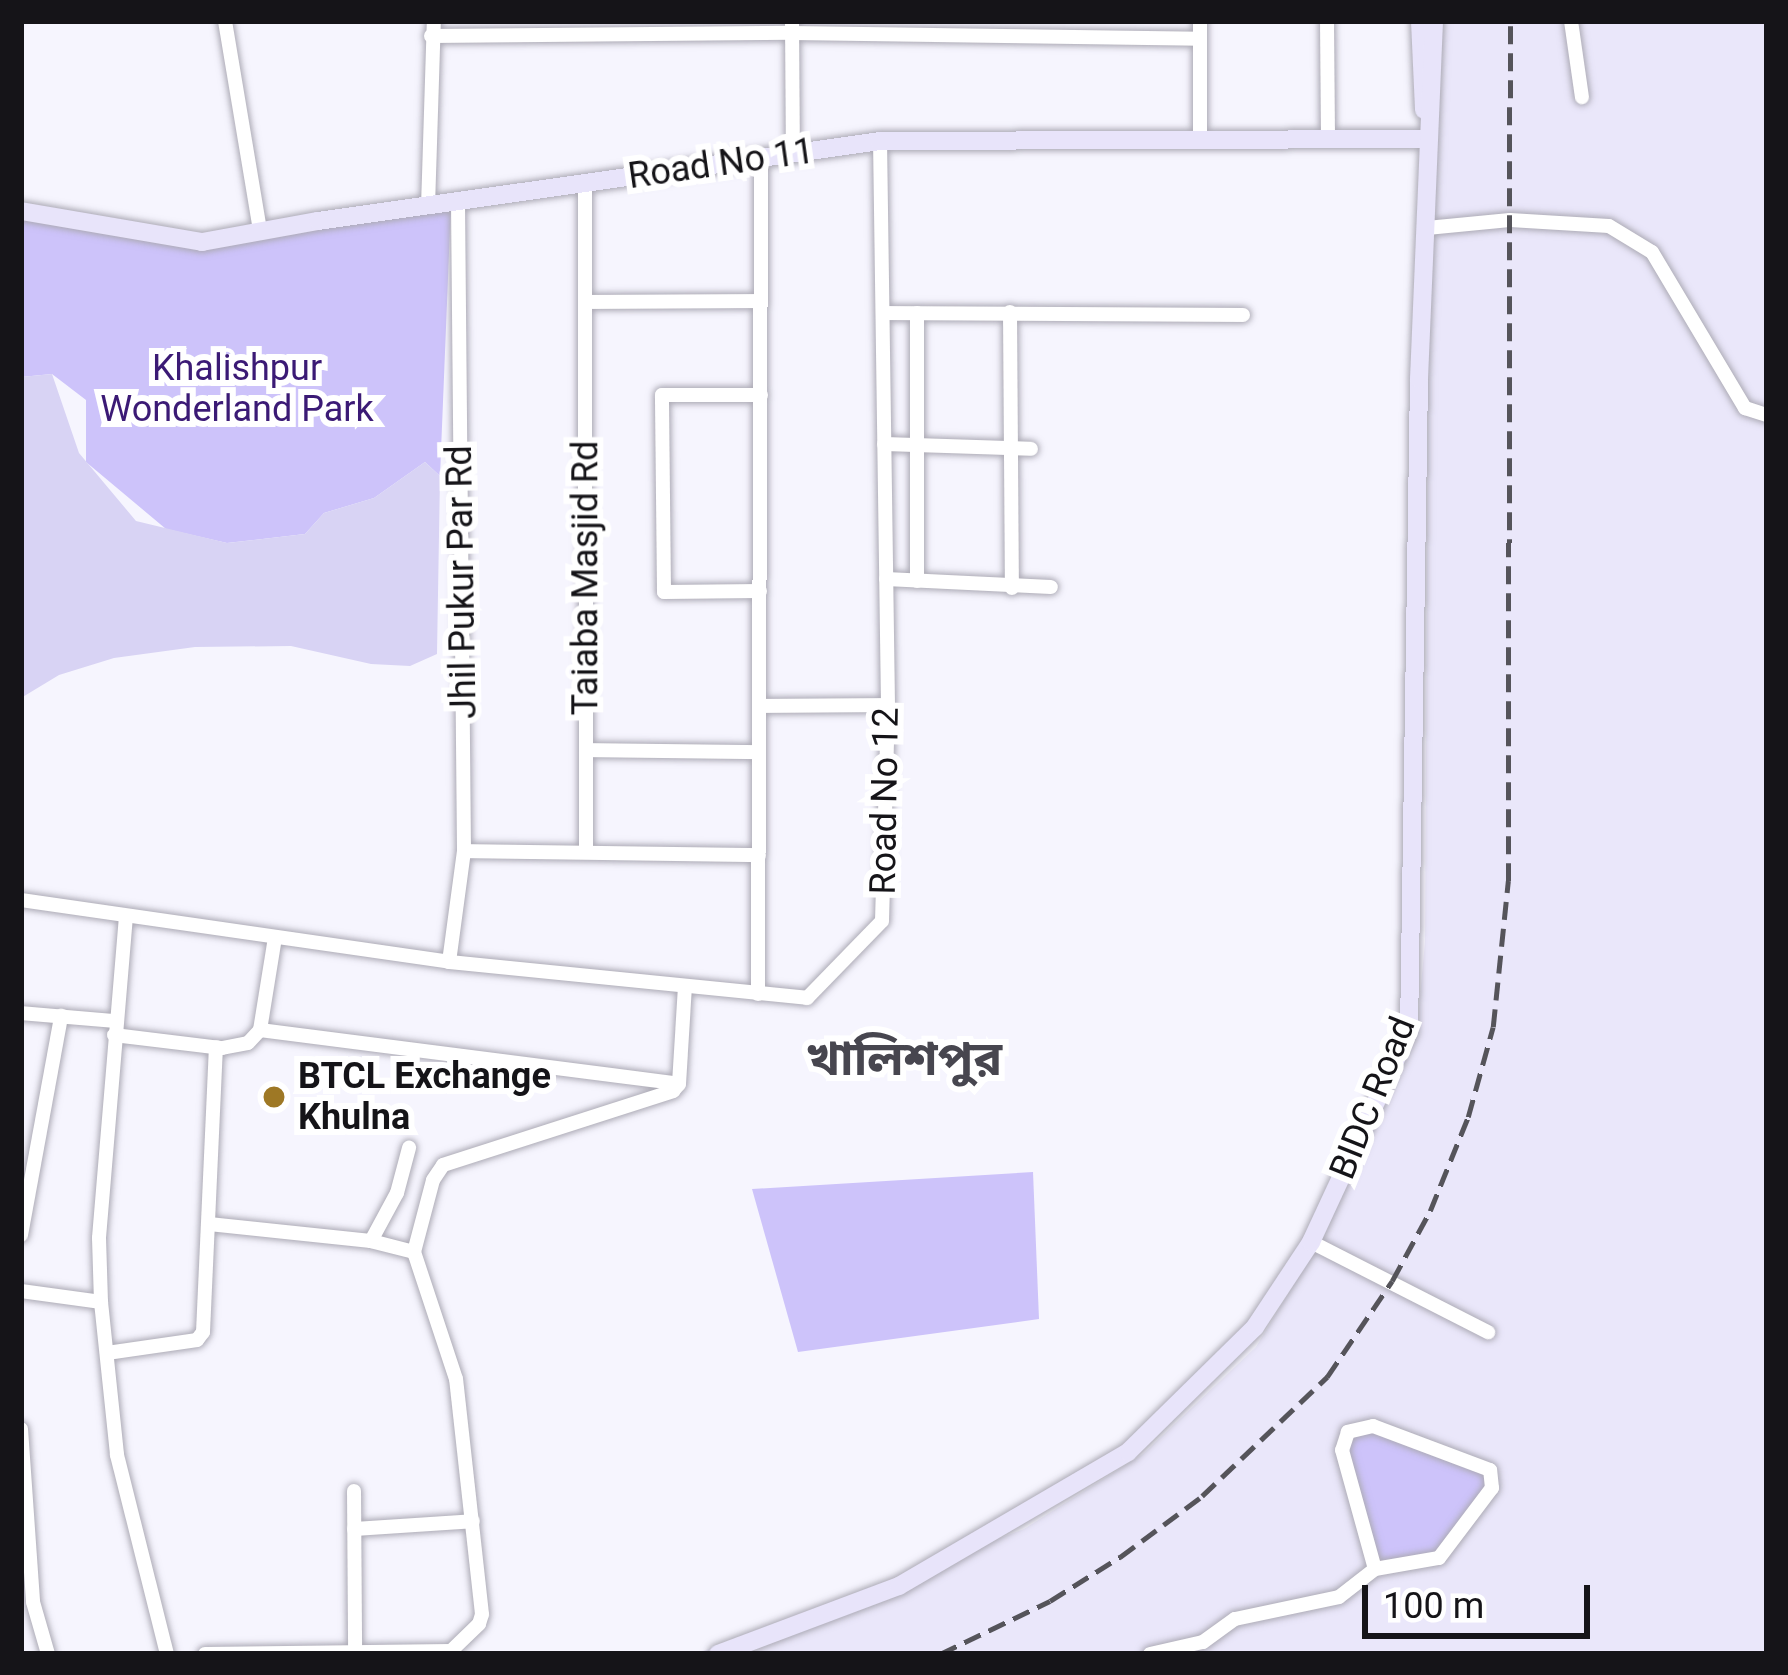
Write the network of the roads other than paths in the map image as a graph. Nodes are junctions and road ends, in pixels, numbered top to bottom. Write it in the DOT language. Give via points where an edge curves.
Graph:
graph roads {
  1 [pos="225,21"];
  2 [pos="1200,21"];
  3 [pos="1327,21"];
  4 [pos="1420,21"];
  5 [pos="1434,21"];
  6 [pos="1571,21"];
  7 [pos="670,27"];
  8 [pos="709,27"];
  9 [pos="792,27"];
  10 [pos="433,28"];
  11 [pos="530,28"];
  12 [pos="573,28"];
  13 [pos="627,28"];
  14 [pos="898,28"];
  15 [pos="954,28"];
  16 [pos="1006,28"];
  17 [pos="1057,29"];
  18 [pos="1103,29"];
  19 [pos="1200,39"];
  20 [pos="1582,97"];
  21 [pos="1199,138"];
  22 [pos="1328,139"];
  23 [pos="1428,139"];
  24 [pos="880,141"];
  25 [pos="793,155"];
  26 [pos="761,159"];
  27 [pos="585,182"];
  28 [pos="458,202"];
  29 [pos="428,207"];
  30 [pos="21,211"];
  31 [pos="1427,228"];
  32 [pos="260,230"];
  33 [pos="761,301"];
  34 [pos="586,302"];
  35 [pos="1010,312"];
  36 [pos="883,313"];
  37 [pos="917,313"];
  38 [pos="1243,315"];
  39 [pos="760,395"];
  40 [pos="1767,415"];
  41 [pos="884,444"];
  42 [pos="917,445"];
  43 [pos="1012,448"];
  44 [pos="1031,449"];
  45 [pos="886,579"];
  46 [pos="917,581"];
  47 [pos="1052,587"];
  48 [pos="1012,588"];
  49 [pos="760,591"];
  50 [pos="888,705"];
  51 [pos="759,706"];
  52 [pos="586,750"];
  53 [pos="759,752"];
  54 [pos="464,850"];
  55 [pos="586,852"];
  56 [pos="759,855"];
  57 [pos="21,900"];
  58 [pos="126,916"];
  59 [pos="275,937"];
  60 [pos="449,962"];
  61 [pos="685,986"];
  62 [pos="758,994"];
  63 [pos="21,1013"];
  64 [pos="61,1016"];
  65 [pos="115,1028"];
  66 [pos="260,1030"];
  67 [pos="216,1047"];
  68 [pos="679,1084"];
  69 [pos="409,1148"];
  70 [pos="208,1224"];
  71 [pos="21,1235"];
  72 [pos="371,1240"];
  73 [pos="1311,1242"];
  74 [pos="414,1252"];
  75 [pos="21,1291"];
  76 [pos="100,1302"];
  77 [pos="1488,1332"];
  78 [pos="106,1353"];
  79 [pos="21,1429"];
  80 [pos="354,1491"];
  81 [pos="473,1521"];
  82 [pos="354,1529"];
  83 [pos="1375,1569"];
  84 [pos="27,1601"];
  85 [pos="354,1651"];
  86 [pos="48,1654"];
  87 [pos="167,1654"];
  88 [pos="205,1654"];
  89 [pos="718,1654"];
  90 [pos="1150,1654"];
  1 -- 32 [label="street"];
  2 -- 19 [label="street"];
  3 -- 22 [label="street"];
  4 -- 23 [label="main road, BIDC Road"];
  5 -- 23 [label="main road, BIDC Road"];
  6 -- 20 [label="street"];
  7 -- 8 [label="street"];
  7 -- 13 [label="street"];
  8 -- 9 [label="street"];
  9 -- 14 [label="street"];
  9 -- 25 [label="street"];
  10 -- 11 [label="street"];
  10 -- 29 [label="street"];
  11 -- 12 [label="street"];
  12 -- 13 [label="street"];
  14 -- 15 [label="street"];
  15 -- 16 [label="street"];
  16 -- 17 [label="street"];
  17 -- 18 [label="street"];
  18 -- 19 [label="street"];
  19 -- 21 [label="street"];
  21 -- 22 [label="main road, Road No 11"];
  21 -- 24 [label="main road, Road No 11"];
  22 -- 23 [label="main road, Road No 11"];
  23 -- 31 [label="main road, BIDC Road"];
  24 -- 25 [label="main road, Road No 11"];
  24 -- 36 [label="street, Road No 12"];
  25 -- 26 [label="main road, Road No 11"];
  26 -- 27 [label="main road, Road No 11"];
  26 -- 33 [label="street"];
  27 -- 28 [label="main road, Road No 11"];
  27 -- 34 [label="street, Taiaba Masjid Rd"];
  28 -- 29 [label="main road, Road No 11"];
  28 -- 54 [label="street, Jhil Pukur Par Rd"];
  29 -- 32 [label="main road, Road No 11"];
  30 -- 32 [label="main road, Road No 11" via="202,242"];
  31 -- 40 [label="street" via="1510,220 1609,226 1652,252 1745,408"];
  31 -- 73 [label="main road, BIDC Road" via="1412,1022"];
  33 -- 34 [label="street"];
  33 -- 39 [label="street"];
  34 -- 52 [label="street, Taiaba Masjid Rd"];
  35 -- 37 [label="street"];
  35 -- 38 [label="street"];
  35 -- 43 [label="street"];
  36 -- 37 [label="street"];
  36 -- 41 [label="street, Road No 12"];
  37 -- 42 [label="street"];
  39 -- 49 [label="street"];
  39 -- 49 [label="street" via="662,395 664,592"];
  41 -- 42 [label="street"];
  41 -- 45 [label="street, Road No 12"];
  42 -- 43 [label="street"];
  42 -- 46 [label="street"];
  43 -- 44 [label="street"];
  43 -- 48 [label="street"];
  45 -- 46 [label="street"];
  45 -- 50 [label="street, Road No 12"];
  46 -- 48 [label="street"];
  47 -- 48 [label="street"];
  49 -- 51 [label="street"];
  50 -- 51 [label="street"];
  50 -- 62 [label="street, Road No 12" via="878,931 807,998"];
  51 -- 53 [label="street"];
  52 -- 53 [label="street"];
  52 -- 55 [label="street, Taiaba Masjid Rd"];
  53 -- 56 [label="street"];
  54 -- 55 [label="street"];
  54 -- 60 [label="street, Jhil Pukur Par Rd"];
  55 -- 56 [label="street"];
  56 -- 62 [label="street"];
  57 -- 58 [label="street, Road No 12"];
  58 -- 59 [label="street, Road No 12"];
  58 -- 65 [label="street"];
  59 -- 60 [label="street, Road No 12"];
  59 -- 66 [label="street"];
  60 -- 61 [label="street, Road No 12"];
  61 -- 62 [label="street, Road No 12"];
  61 -- 68 [label="street"];
  63 -- 64 [label="street"];
  64 -- 65 [label="street"];
  64 -- 71 [label="street"];
  65 -- 67 [label="street"];
  65 -- 76 [label="street"];
  66 -- 67 [label="street" via="248,1042"];
  66 -- 68 [label="street"];
  67 -- 70 [label="street"];
  68 -- 74 [label="street" via="443,1165"];
  69 -- 72 [label="street" via="397,1193"];
  70 -- 72 [label="street"];
  70 -- 78 [label="street" via="197,1340"];
  72 -- 74 [label="street"];
  73 -- 77 [label="street"];
  73 -- 89 [label="main road, BIDC Road" via="1239,1347 1128,1452 899,1586"];
  74 -- 81 [label="street" via="456,1379"];
  75 -- 76 [label="street"];
  76 -- 78 [label="street"];
  78 -- 87 [label="street" via="117,1455"];
  79 -- 84 [label="street"];
  80 -- 82 [label="street"];
  81 -- 82 [label="street"];
  81 -- 85 [label="street" via="479,1624 451,1651"];
  82 -- 85 [label="street"];
  83 -- 83 [label="street" via="1342,1450 1348,1432 1373,1426 1490,1470 1492,1488 1444,1554"];
  83 -- 90 [label="street" via="1339,1597 1235,1618 1204,1642"];
  84 -- 86 [label="street"];
  85 -- 88 [label="street"];
}
